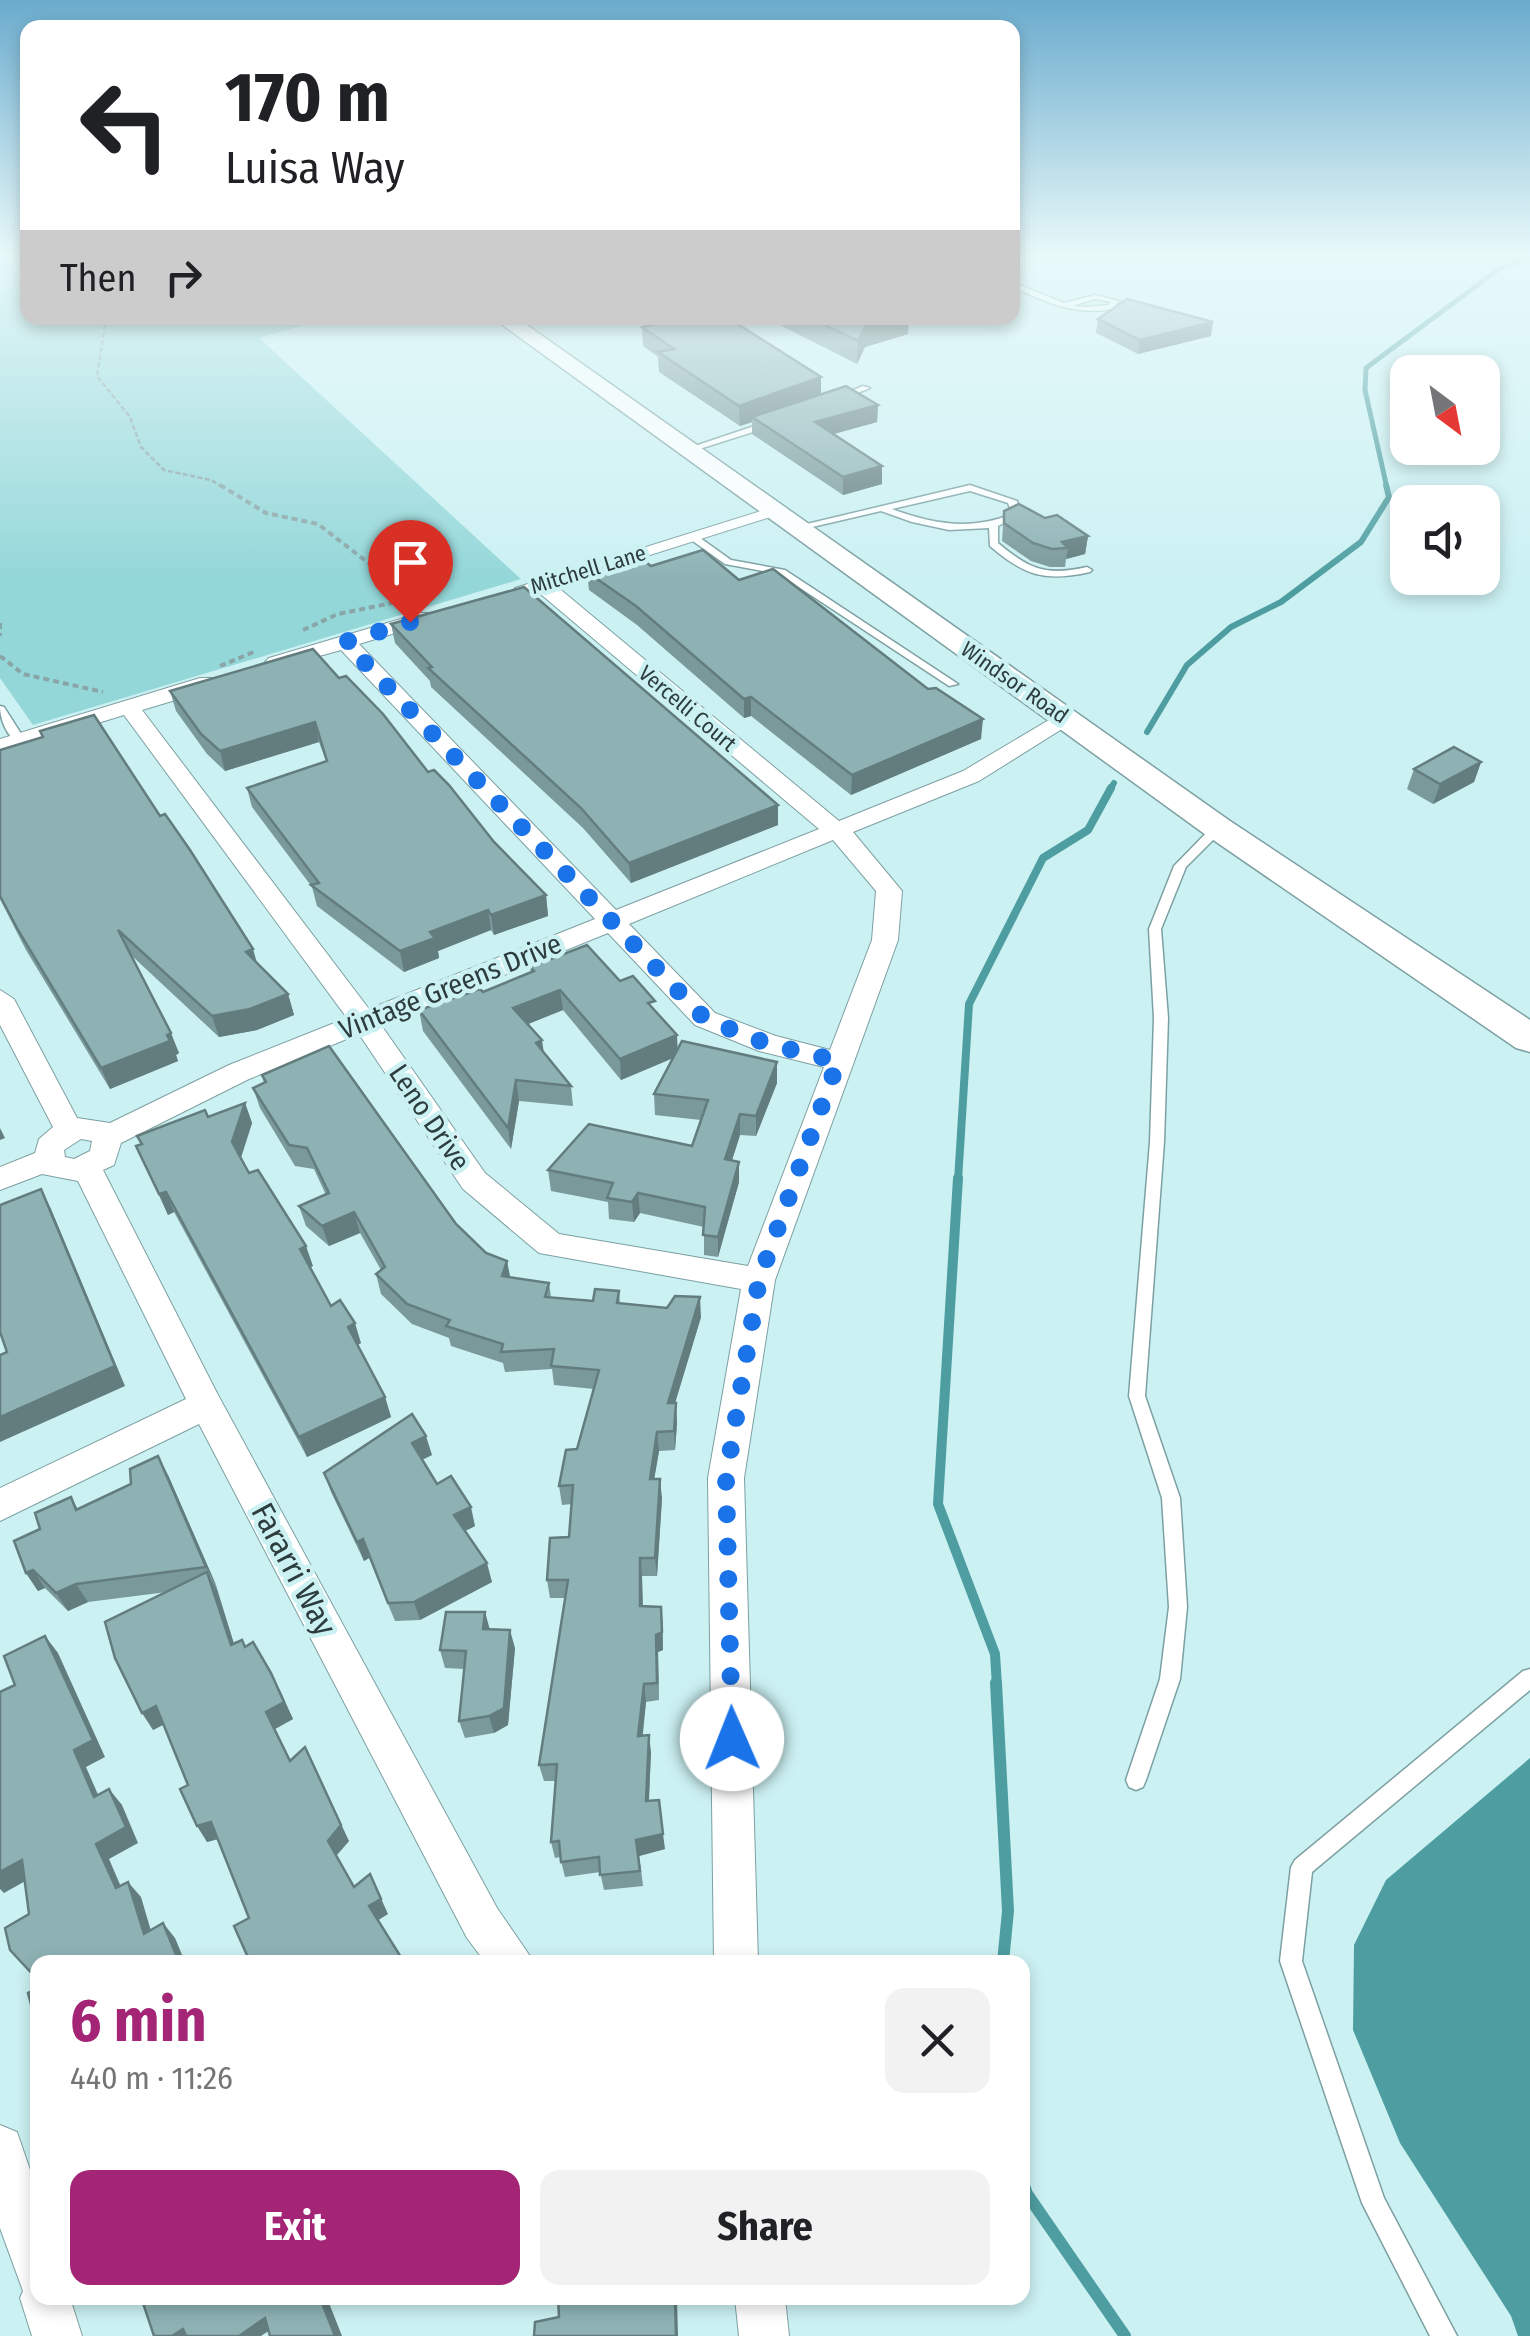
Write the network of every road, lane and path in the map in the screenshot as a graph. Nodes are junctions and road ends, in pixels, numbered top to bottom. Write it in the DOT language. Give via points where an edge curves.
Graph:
graph roads {
  1 [pos="99,361"];
  2 [pos="564,361"];
  3 [pos="866,388"];
  4 [pos="825,402"];
  5 [pos="778,420"];
  6 [pos="687,450"];
  7 [pos="882,508"];
  8 [pos="785,520"];
  9 [pos="994,527"];
  10 [pos="692,538"];
  11 [pos="1086,570"];
  12 [pos="540,583"];
  13 [pos="505,594"];
  14 [pos="452,610"];
  15 [pos="0,623"];
  16 [pos="302,631"];
  17 [pos="0,636"];
  18 [pos="345,642"];
  19 [pos="0,656"];
  20 [pos="953,684"];
  21 [pos="122,700"];
  22 [pos="0,709"];
  23 [pos="1067,719"];
  24 [pos="10,743"];
  25 [pos="1218,828"];
  26 [pos="837,831"];
  27 [pos="614,921"];
  28 [pos="0,999"];
  29 [pos="363,1021"];
  30 [pos="1530,1040"];
  31 [pos="838,1061"];
  32 [pos="69,1130"];
  33 [pos="108,1137"];
  34 [pos="47,1160"];
  35 [pos="87,1168"];
  36 [pos="0,1179"];
  37 [pos="759,1280"];
  38 [pos="206,1405"];
  39 [pos="0,1505"];
  40 [pos="1530,1678"];
  41 [pos="1136,1780"];
  42 [pos="507,1955"];
  43 [pos="736,1955"];
  44 [pos="0,2149"];
  45 [pos="30,2247"];
  46 [pos="47,2305"];
  47 [pos="761,2305"];
  48 [pos="56,2336"];
  49 [pos="764,2336"];
  50 [pos="1444,2336"];
  1 -- 16 [label="path" via="97,376 129,414 141,447 164,470 211,480 266,513 318,524 380,572 416,587 403,601 338,614"];
  2 -- 6 [label="main road, Windsor Road"];
  3 -- 4 [label="lane"];
  5 -- 6 [label="lane"];
  6 -- 8 [label="main road, Windsor Road"];
  7 -- 8 [label="lane"];
  7 -- 9 [label="lane" via="957,529"];
  7 -- 9 [label="lane" via="953,490 982,490 1012,501 1017,515"];
  8 -- 10 [label="street, Mitchell Lane"];
  8 -- 23 [label="main road, Windsor Road"];
  9 -- 11 [label="lane" via="993,544 1022,569 1057,577"];
  10 -- 12 [label="street, Mitchell Lane"];
  10 -- 20 [label="lane, Windsor Road" via="728,562 782,572"];
  12 -- 13 [label="street, Mitchell Lane"];
  12 -- 26 [label="street, Vercelli Court"];
  14 -- 18 [label="street"];
  15 -- 17 [label="path"];
  18 -- 21 [label="street"];
  18 -- 27 [label="street"];
  19 -- 21 [label="path" via="23,674"];
  21 -- 24 [label="street"];
  21 -- 29 [label="street, Leno Drive"];
  22 -- 24 [label="lane"];
  23 -- 25 [label="main road, Windsor Road"];
  23 -- 26 [label="street, Vintage Greens Drive" via="970,776"];
  25 -- 30 [label="main road, Windsor Road"];
  25 -- 41 [label="lane" via="1180,866 1156,929 1158,1124 1137,1396 1171,1498 1178,1607 1170,1680"];
  26 -- 27 [label="street, Vintage Greens Drive"];
  26 -- 31 [label="street, Vercelli Court" via="890,891 885,940"];
  27 -- 29 [label="street, Vintage Greens Drive"];
  27 -- 31 [label="street" via="705,1019"];
  28 -- 32 [label="street"];
  29 -- 33 [label="street, Vintage Greens Drive"];
  29 -- 37 [label="street, Leno Drive" via="474,1181 550,1245"];
  31 -- 37 [label="street, Vercelli Court"];
  32 -- 33 [label="street" via="88,1127"];
  32 -- 34 [label="street" via="48,1147"];
  33 -- 35 [label="street" via="103,1157"];
  34 -- 35 [label="street" via="58,1170"];
  34 -- 36 [label="street"];
  35 -- 38 [label="street, Fararri Way"];
  37 -- 43 [label="street, Vercelli Court" via="726,1478"];
  38 -- 39 [label="street"];
  38 -- 42 [label="street, Fararri Way" via="482,1923"];
  40 -- 50 [label="lane" via="1302,1868 1290,1961 1374,2203"];
  44 -- 45 [label="street"];
  46 -- 48 [label="street"];
  47 -- 49 [label="street"];
}
